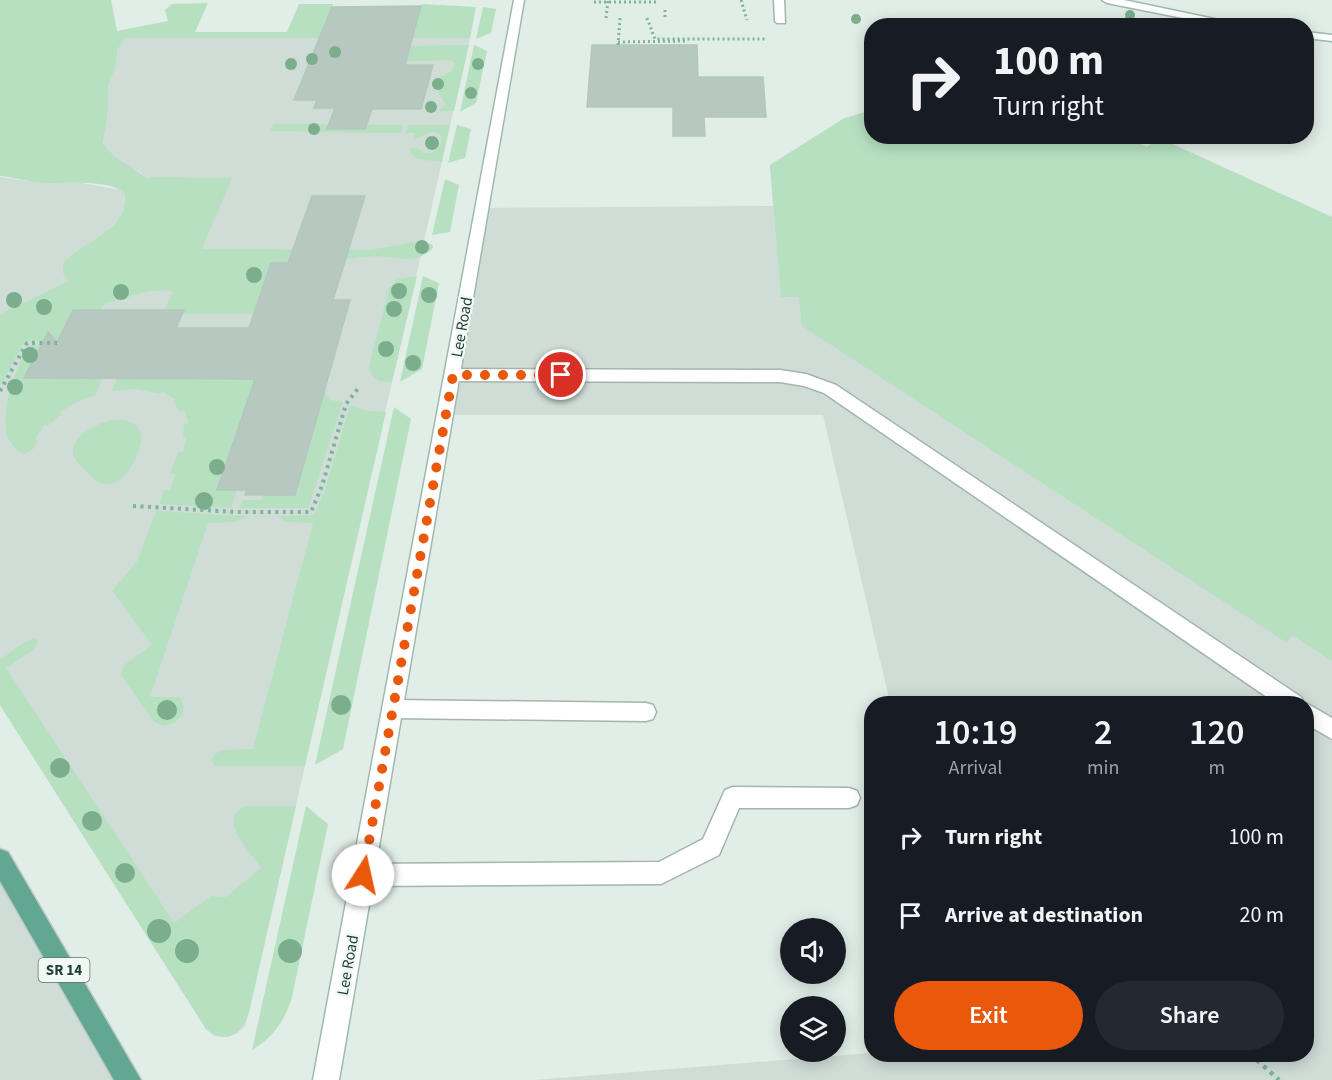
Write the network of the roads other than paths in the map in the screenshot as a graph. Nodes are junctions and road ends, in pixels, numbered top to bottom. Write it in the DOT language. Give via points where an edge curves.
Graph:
graph roads {
  1 [pos="519,0"];
  2 [pos="779,0"];
  3 [pos="1107,0"];
  4 [pos="1201,18"];
  5 [pos="782,21"];
  6 [pos="1314,36"];
  7 [pos="1332,38"];
  8 [pos="453,375"];
  9 [pos="1282,696"];
  10 [pos="393,709"];
  11 [pos="646,711"];
  12 [pos="1314,717"];
  13 [pos="1332,729"];
  14 [pos="849,798"];
  15 [pos="0,860"];
  16 [pos="363,875"];
  17 [pos="128,1080"];
  18 [pos="326,1080"];
  1 -- 8 [label="main road, Lee Road"];
  2 -- 5 [label="main road"];
  3 -- 4 [label="main road"];
  6 -- 7 [label="main road"];
  8 -- 9 [label="main road" via="780,376 830,389"];
  8 -- 10 [label="main road, Lee Road"];
  10 -- 11 [label="main road"];
  10 -- 16 [label="main road, Lee Road"];
  12 -- 13 [label="main road"];
  14 -- 16 [label="main road" via="733,797 711,848 661,873"];
  15 -- 17 [label="main road, SR 14"];
  16 -- 18 [label="main road, Lee Road"];
}
